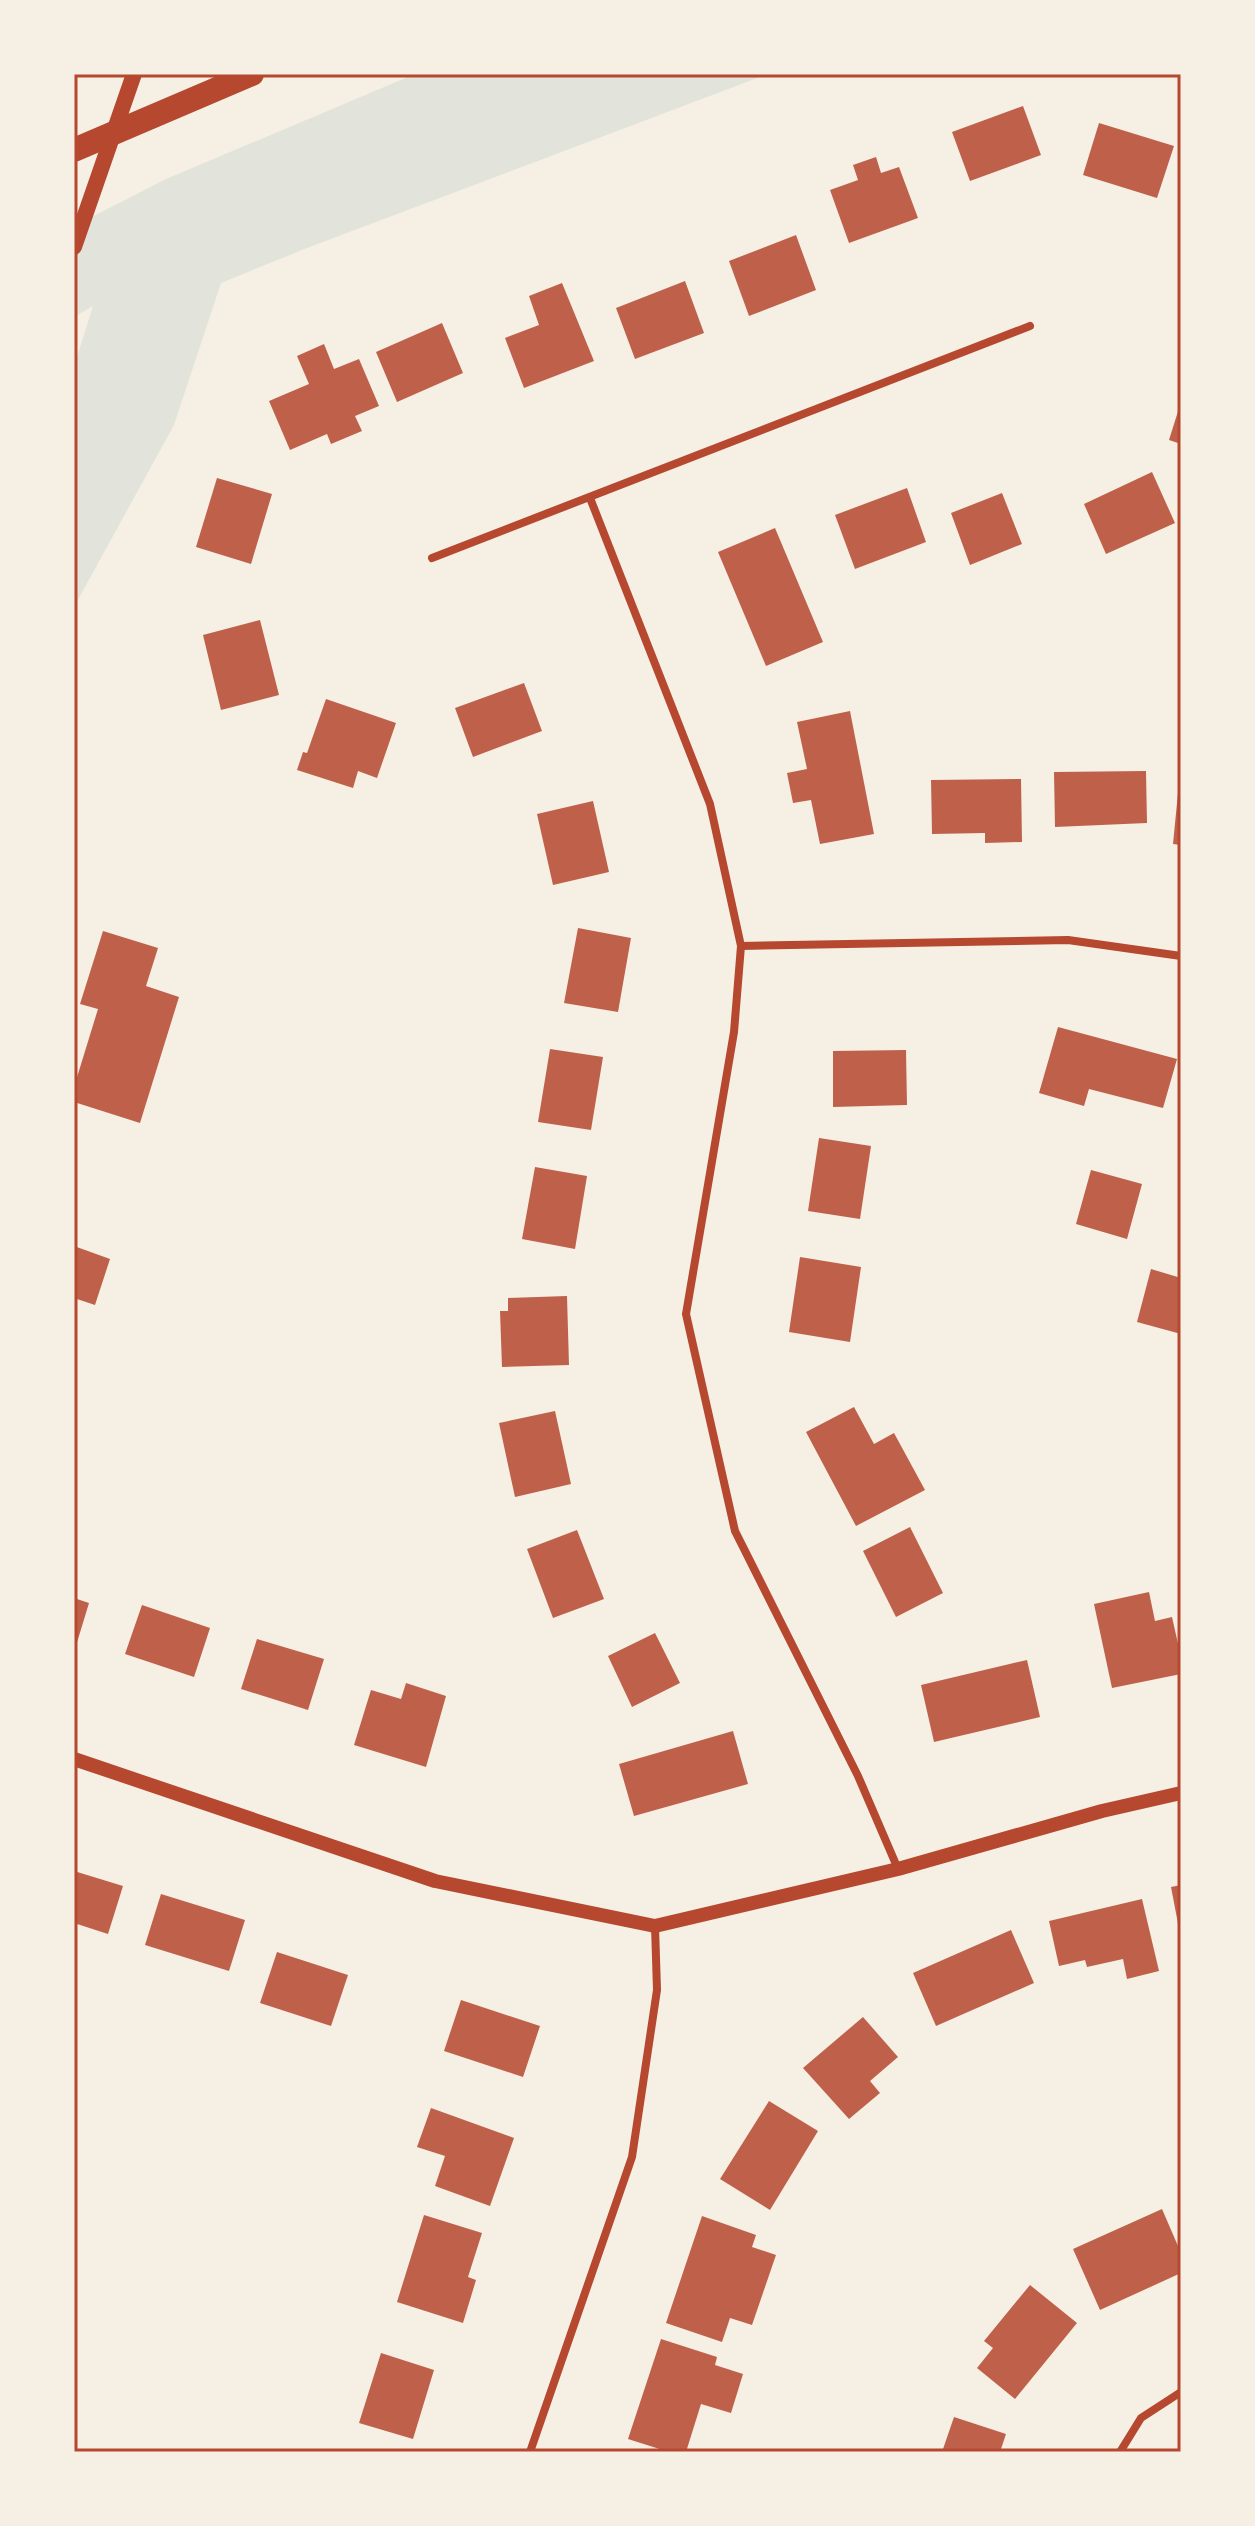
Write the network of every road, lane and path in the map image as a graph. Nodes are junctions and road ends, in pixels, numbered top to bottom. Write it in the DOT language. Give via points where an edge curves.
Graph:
graph roads {
  1 [pos="134,74"];
  2 [pos="252,74"];
  3 [pos="74,150"];
  4 [pos="74,247"];
  5 [pos="1030,326"];
  6 [pos="590,498"];
  7 [pos="432,558"];
  8 [pos="741,946"];
  9 [pos="1181,956"];
  10 [pos="74,1759"];
  11 [pos="1181,1793"];
  12 [pos="898,1869"];
  13 [pos="655,1926"];
  14 [pos="1181,2392"];
  15 [pos="530,2452"];
  16 [pos="1120,2452"];
  1 -- 4 [label="main road"];
  2 -- 3 [label="highway"];
  5 -- 6 [label="street"];
  6 -- 7 [label="street"];
  6 -- 8 [label="street" via="710,804"];
  8 -- 9 [label="street" via="1068,940"];
  8 -- 12 [label="street" via="734,1032 686,1314 735,1531 858,1776"];
  10 -- 13 [label="street" via="435,1881"];
  11 -- 12 [label="street"];
  12 -- 13 [label="street"];
  13 -- 15 [label="street" via="657,1990 632,2157"];
  14 -- 16 [label="street" via="1141,2418"];
}
